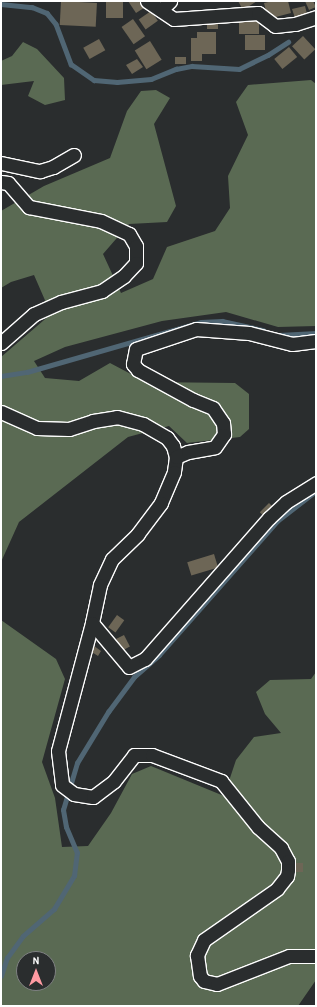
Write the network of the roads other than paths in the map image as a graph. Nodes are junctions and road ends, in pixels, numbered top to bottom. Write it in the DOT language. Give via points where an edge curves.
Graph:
graph roads {
  1 [pos="147,1"];
  2 [pos="166,5"];
  3 [pos="316,17"];
  4 [pos="74,155"];
  5 [pos="1,163"];
  6 [pos="1,182"];
  7 [pos="316,341"];
  8 [pos="1,343"];
  9 [pos="1,412"];
  10 [pos="176,457"];
  11 [pos="316,483"];
  12 [pos="92,623"];
  13 [pos="316,956"];
  1 -- 2 [label="street"];
  2 -- 3 [label="street" via="174,19 258,13 275,26 295,24"];
  4 -- 5 [label="street" via="40,171"];
  6 -- 8 [label="street" via="8,183 29,207 102,221 129,234 136,246 136,262 124,276 102,291 61,302 34,314"];
  7 -- 10 [label="street" via="292,344 249,333 196,329 136,349 133,364 138,370 213,408 223,423 224,434 215,447"];
  9 -- 10 [label="street" via="37,428 69,429 117,417 143,424 167,438"];
  10 -- 12 [label="street" via="174,472 161,503 138,534 112,559 100,585"];
  11 -- 12 [label="street" via="286,502 269,518 145,659 130,667"];
  12 -- 13 [label="street" via="58,751 62,785 74,794 93,797 114,781 134,755 152,755 221,781 258,826 281,848 288,861 288,870 287,876 277,889 204,940 197,955 200,976 204,981 217,984 289,956"];
}
